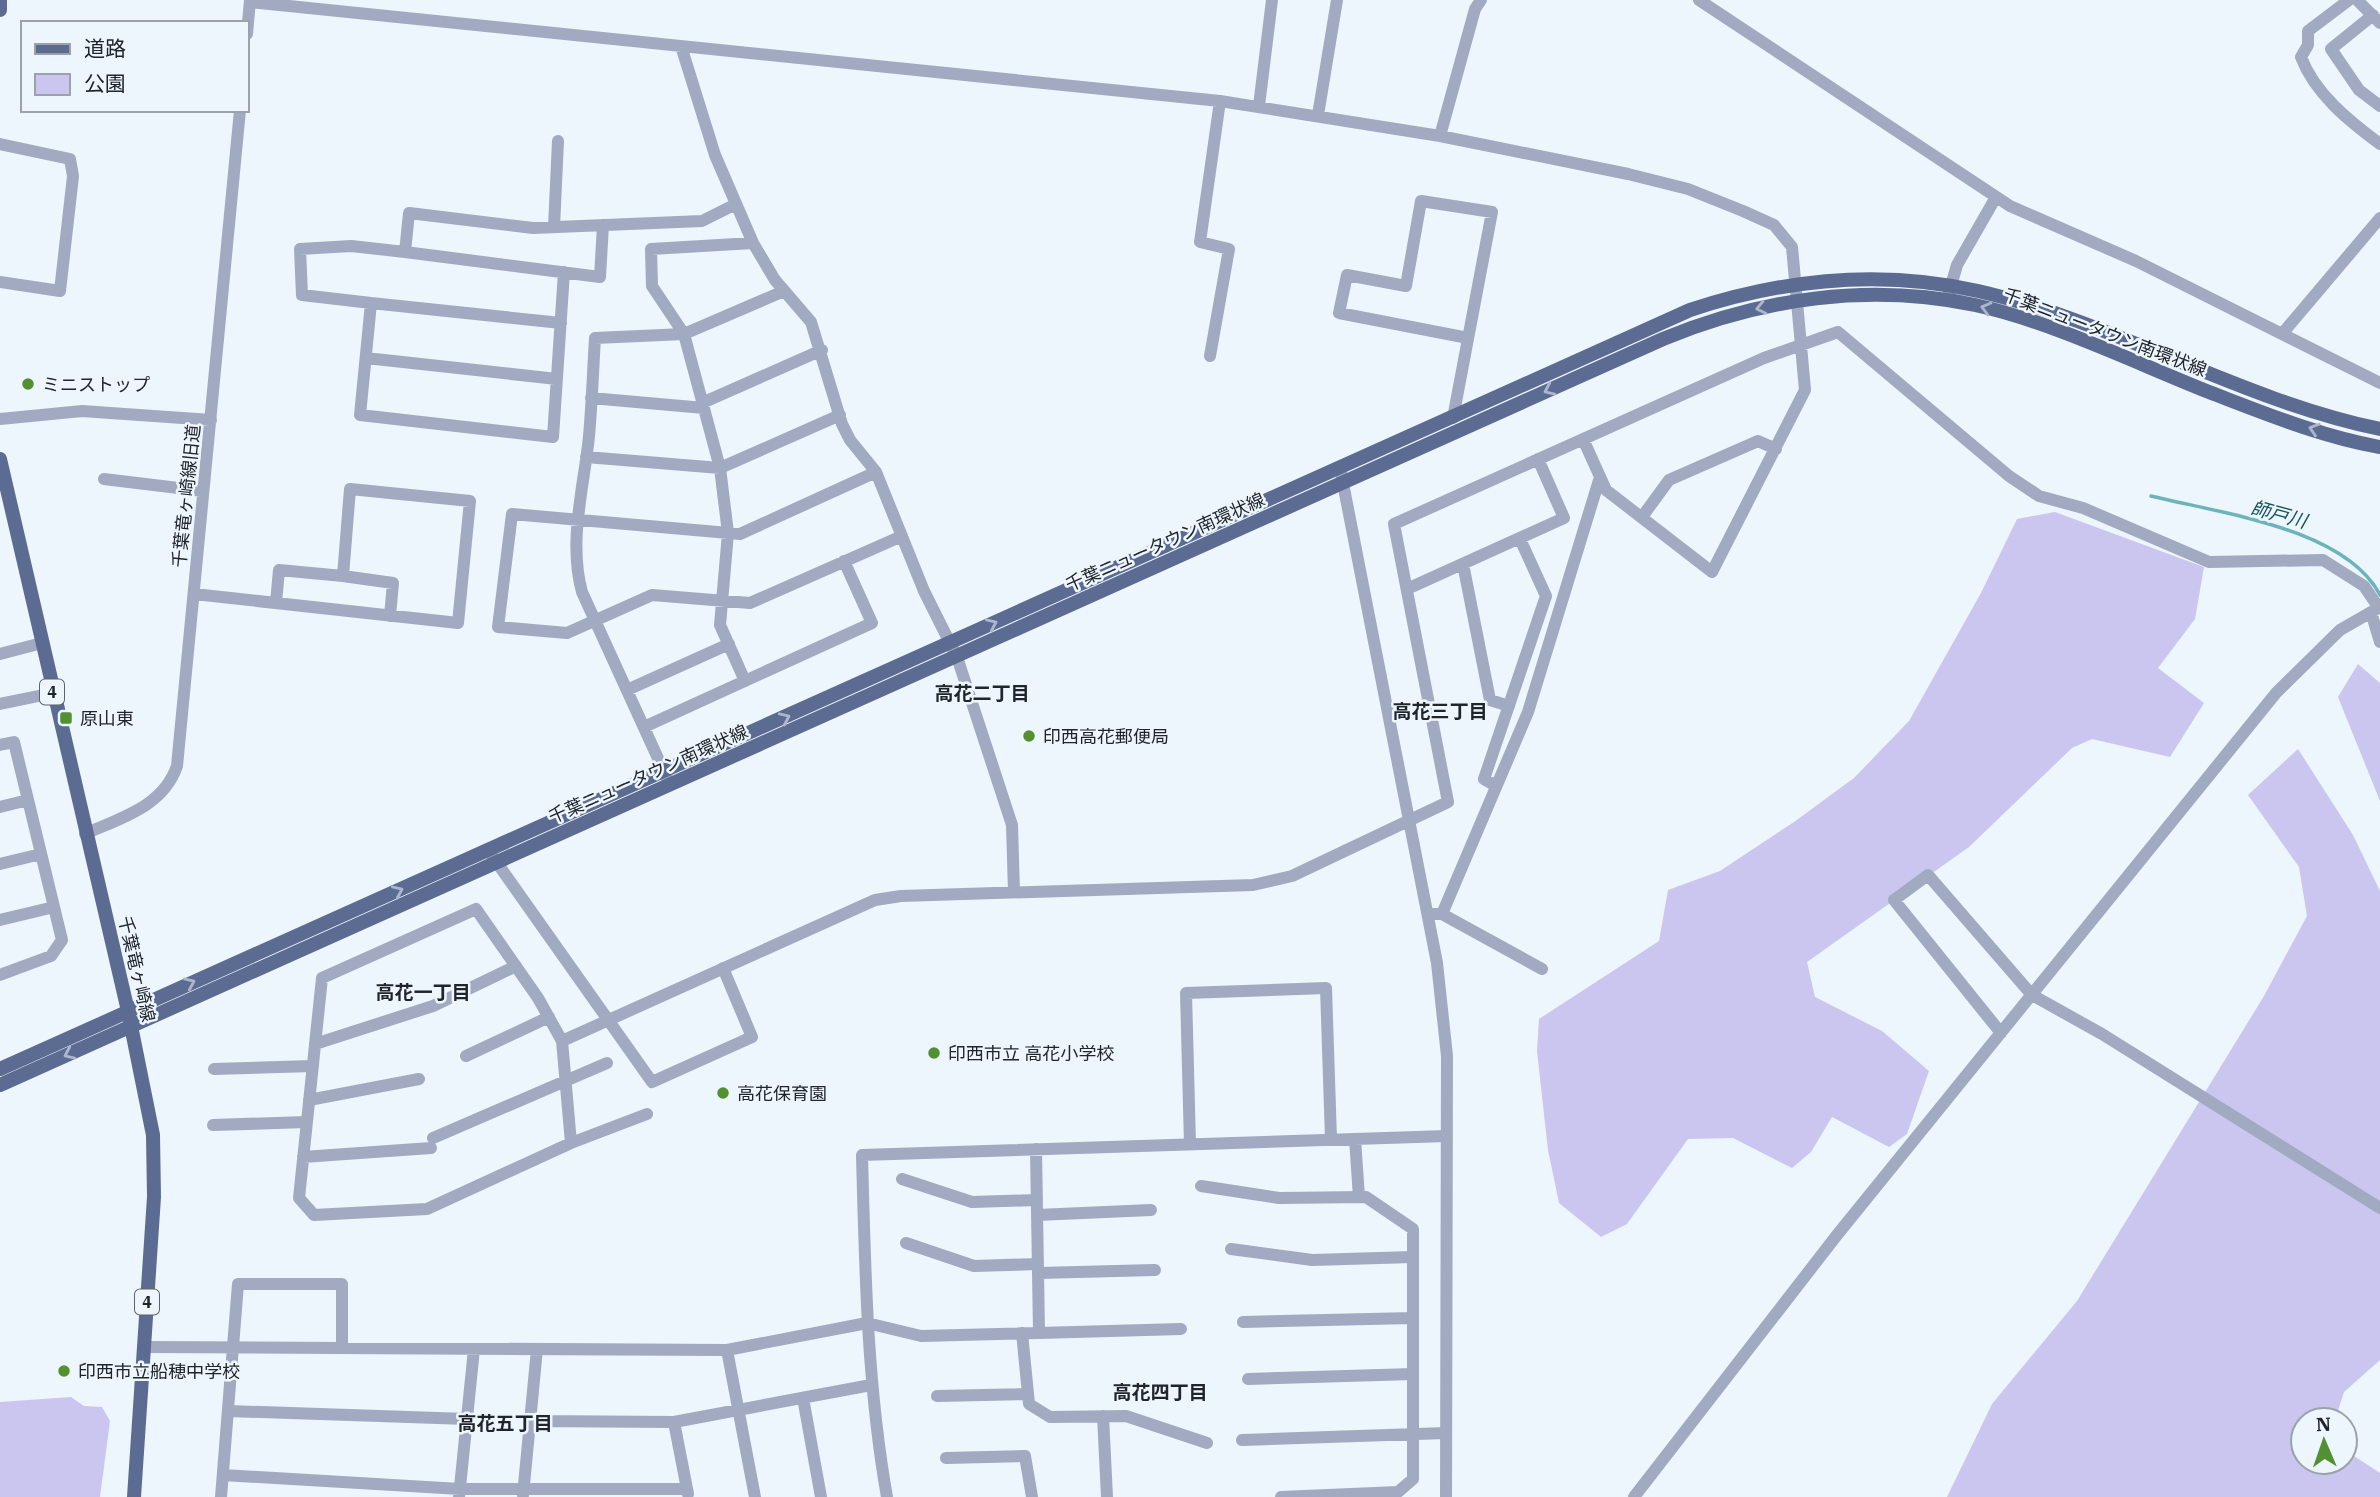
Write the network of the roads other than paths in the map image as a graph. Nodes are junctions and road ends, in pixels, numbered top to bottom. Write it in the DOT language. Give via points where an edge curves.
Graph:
graph roads {
  1 [pos="0,0"];
  2 [pos="1272,0"];
  3 [pos="1337,0"];
  4 [pos="1482,0"];
  5 [pos="1699,0"];
  6 [pos="2349,0"];
  7 [pos="2357,0"];
  8 [pos="250,1"];
  9 [pos="0,10"];
  10 [pos="2376,19"];
  11 [pos="248,23"];
  12 [pos="681,46"];
  13 [pos="1220,101"];
  14 [pos="2380,106"];
  15 [pos="1259,107"];
  16 [pos="240,112"];
  17 [pos="1318,116"];
  18 [pos="1440,136"];
  19 [pos="558,141"];
  20 [pos="0,144"];
  21 [pos="2380,144"];
  22 [pos="1996,197"];
  23 [pos="736,204"];
  24 [pos="2380,218"];
  25 [pos="603,225"];
  26 [pos="554,228"];
  27 [pos="753,243"];
  28 [pos="405,252"];
  29 [pos="564,272"];
  30 [pos="0,282"];
  31 [pos="1797,284"];
  32 [pos="1950,285"];
  33 [pos="784,290"];
  34 [pos="1799,300"];
  35 [pos="1947,300"];
  36 [pos="371,303"];
  37 [pos="561,323"];
  38 [pos="684,334"];
  39 [pos="2282,334"];
  40 [pos="1468,338"];
  41 [pos="1801,346"];
  42 [pos="822,350"];
  43 [pos="1210,356"];
  44 [pos="366,358"];
  45 [pos="557,379"];
  46 [pos="2380,383"];
  47 [pos="591,398"];
  48 [pos="703,406"];
  49 [pos="840,415"];
  50 [pos="1453,418"];
  51 [pos="0,419"];
  52 [pos="211,420"];
  53 [pos="2380,429"];
  54 [pos="1583,439"];
  55 [pos="2380,447"];
  56 [pos="1776,449"];
  57 [pos="586,457"];
  58 [pos="0,459"];
  59 [pos="1538,459"];
  60 [pos="720,468"];
  61 [pos="1340,468"];
  62 [pos="876,472"];
  63 [pos="1600,477"];
  64 [pos="104,479"];
  65 [pos="1343,483"];
  66 [pos="203,491"];
  67 [pos="1642,517"];
  68 [pos="579,520"];
  69 [pos="728,533"];
  70 [pos="902,536"];
  71 [pos="1520,538"];
  72 [pos="844,561"];
  73 [pos="1463,564"];
  74 [pos="343,576"];
  75 [pos="1407,589"];
  76 [pos="194,594"];
  77 [pos="722,601"];
  78 [pos="276,603"];
  79 [pos="2377,609"];
  80 [pos="390,616"];
  81 [pos="595,620"];
  82 [pos="951,642"];
  83 [pos="2380,642"];
  84 [pos="42,643"];
  85 [pos="729,644"];
  86 [pos="0,654"];
  87 [pos="957,657"];
  88 [pos="746,681"];
  89 [pos="627,690"];
  90 [pos="52,693"];
  91 [pos="0,704"];
  92 [pos="1509,706"];
  93 [pos="644,727"];
  94 [pos="0,745"];
  95 [pos="667,779"];
  96 [pos="1496,786"];
  97 [pos="28,800"];
  98 [pos="0,807"];
  99 [pos="1406,821"];
  100 [pos="85,834"];
  101 [pos="41,854"];
  102 [pos="492,857"];
  103 [pos="0,864"];
  104 [pos="1014,892"];
  105 [pos="54,907"];
  106 [pos="1427,914"];
  107 [pos="1442,914"];
  108 [pos="0,920"];
  109 [pos="516,966"];
  110 [pos="723,968"];
  111 [pos="1542,969"];
  112 [pos="0,975"];
  113 [pos="2032,995"];
  114 [pos="128,1011"];
  115 [pos="549,1017"];
  116 [pos="606,1018"];
  117 [pos="131,1026"];
  118 [pos="2001,1033"];
  119 [pos="562,1041"];
  120 [pos="315,1044"];
  121 [pos="466,1056"];
  122 [pos="607,1063"];
  123 [pos="313,1066"];
  124 [pos="0,1069"];
  125 [pos="214,1069"];
  126 [pos="419,1079"];
  127 [pos="566,1080"];
  128 [pos="0,1085"];
  129 [pos="309,1100"];
  130 [pos="647,1114"];
  131 [pos="307,1122"];
  132 [pos="213,1125"];
  133 [pos="1447,1136"];
  134 [pos="1331,1139"];
  135 [pos="1355,1139"];
  136 [pos="571,1143"];
  137 [pos="1191,1144"];
  138 [pos="1036,1149"];
  139 [pos="303,1157"];
  140 [pos="902,1179"];
  141 [pos="1201,1186"];
  142 [pos="1359,1197"];
  143 [pos="1037,1200"];
  144 [pos="2380,1208"];
  145 [pos="1151,1210"];
  146 [pos="1037,1215"];
  147 [pos="906,1243"];
  148 [pos="1231,1249"];
  149 [pos="1413,1257"];
  150 [pos="1038,1269"];
  151 [pos="1155,1270"];
  152 [pos="1413,1318"];
  153 [pos="1243,1322"];
  154 [pos="867,1323"];
  155 [pos="1181,1329"];
  156 [pos="1040,1333"];
  157 [pos="1022,1334"];
  158 [pos="143,1347"];
  159 [pos="233,1348"];
  160 [pos="342,1348"];
  161 [pos="474,1349"];
  162 [pos="537,1349"];
  163 [pos="727,1350"];
  164 [pos="1413,1374"];
  165 [pos="1248,1379"];
  166 [pos="871,1385"];
  167 [pos="1028,1394"];
  168 [pos="937,1396"];
  169 [pos="803,1398"];
  170 [pos="739,1410"];
  171 [pos="228,1411"];
  172 [pos="1103,1416"];
  173 [pos="467,1419"];
  174 [pos="530,1421"];
  175 [pos="674,1422"];
  176 [pos="1446,1433"];
  177 [pos="1412,1434"];
  178 [pos="1242,1440"];
  179 [pos="1207,1443"];
  180 [pos="946,1458"];
  181 [pos="223,1475"];
  182 [pos="460,1493"];
  183 [pos="524,1493"];
  184 [pos="687,1493"];
  185 [pos="134,1497"];
  186 [pos="221,1497"];
  187 [pos="755,1497"];
  188 [pos="821,1497"];
  189 [pos="887,1497"];
  190 [pos="1032,1497"];
  191 [pos="1107,1497"];
  192 [pos="1281,1497"];
  193 [pos="1446,1497"];
  194 [pos="1634,1497"];
  1 -- 9 [label="main road"];
  2 -- 15 [label="street"];
  3 -- 17 [label="street"];
  4 -- 18 [label="street" via="1475,9"];
  5 -- 22 [label="street"];
  6 -- 21 [label="street" via="2308,30 2308,45 2301,57 2330,102"];
  7 -- 10 [label="street"];
  8 -- 11 [label="street"];
  8 -- 12 [label="street"];
  10 -- 14 [label="street" via="2331,49 2360,90"];
  12 -- 13 [label="street"];
  12 -- 23 [label="street" via="715,155"];
  13 -- 15 [label="street"];
  13 -- 43 [label="street" via="1200,242 1230,249"];
  15 -- 17 [label="street"];
  16 -- 52 [label="street, 千葉竜ヶ崎線旧道"];
  17 -- 18 [label="street"];
  18 -- 31 [label="street" via="1659,181 1759,217 1774,225 1792,247"];
  19 -- 26 [label="street"];
  20 -- 30 [label="street" via="70,159 73,176 60,291"];
  22 -- 32 [label="street"];
  22 -- 39 [label="street"];
  23 -- 25 [label="street" via="702,221"];
  23 -- 27 [label="street"];
  24 -- 39 [label="street"];
  25 -- 26 [label="street"];
  25 -- 29 [label="street" via="600,277"];
  26 -- 28 [label="street" via="409,213"];
  27 -- 33 [label="street"];
  27 -- 38 [label="street" via="651,249 652,286"];
  28 -- 29 [label="street"];
  28 -- 36 [label="street" via="351,246 300,249 302,295"];
  29 -- 37 [label="street"];
  31 -- 32 [label="main road, 千葉ニュータウン南環状線" via="1895,278"];
  31 -- 34 [label="street"];
  31 -- 50 [label="main road, 千葉ニュータウン南環状線" via="1732,296 1690,310"];
  32 -- 35 [label="street"];
  32 -- 53 [label="main road, 千葉ニュータウン南環状線" via="2024,304 2273,399"];
  33 -- 38 [label="street"];
  33 -- 42 [label="street" via="811,322"];
  34 -- 35 [label="main road, 千葉ニュータウン南環状線" via="1894,295"];
  34 -- 41 [label="street"];
  34 -- 65 [label="main road, 千葉ニュータウン南環状線, one-way" via="1697,325"];
  55 -- 35 [label="main road, 千葉ニュータウン南環状線, one-way" via="2263,413 2018,317"];
  36 -- 37 [label="street"];
  36 -- 44 [label="street"];
  37 -- 45 [label="street"];
  38 -- 47 [label="street" via="595,338"];
  38 -- 48 [label="street"];
  39 -- 46 [label="street"];
  40 -- 40 [label="street" via="1492,212 1421,201 1406,286 1347,275 1339,313"];
  40 -- 50 [label="street"];
  41 -- 54 [label="street"];
  41 -- 56 [label="street" via="1805,390"];
  41 -- 79 [label="street" via="1838,332 2039,496 2083,508 2209,562 2323,560 2364,586"];
  42 -- 48 [label="street"];
  42 -- 49 [label="street"];
  44 -- 45 [label="street"];
  44 -- 45 [label="street" via="360,415 553,437"];
  47 -- 48 [label="street"];
  47 -- 57 [label="street"];
  48 -- 60 [label="street"];
  49 -- 60 [label="street"];
  49 -- 62 [label="street" via="850,440"];
  50 -- 61 [label="main road, 千葉ニュータウン南環状線"];
  51 -- 52 [label="street" via="82,411"];
  52 -- 66 [label="street, 千葉竜ヶ崎線旧道"];
  54 -- 59 [label="street"];
  54 -- 63 [label="street"];
  56 -- 67 [label="street" via="1758,441 1669,480"];
  56 -- 67 [label="street" via="1713,572"];
  57 -- 60 [label="street"];
  57 -- 68 [label="street"];
  58 -- 84 [label="main road, 千葉竜ヶ崎線 / 4"];
  59 -- 71 [label="street" via="1564,517"];
  59 -- 75 [label="street" via="1394,524"];
  60 -- 69 [label="street"];
  61 -- 65 [label="street"];
  82 -- 61 [label="main road, 千葉ニュータウン南環状線, one-way"];
  62 -- 69 [label="street" via="740,534"];
  62 -- 70 [label="street"];
  63 -- 67 [label="street" via="1606,490"];
  63 -- 96 [label="street" via="1528,712"];
  64 -- 66 [label="street"];
  65 -- 87 [label="main road, 千葉ニュータウン南環状線"];
  65 -- 99 [label="street"];
  66 -- 76 [label="street, 千葉竜ヶ崎線旧道"];
  68 -- 69 [label="street"];
  68 -- 81 [label="street" via="579,579"];
  68 -- 81 [label="street" via="512,514 498,627 567,633"];
  69 -- 77 [label="street"];
  70 -- 72 [label="street"];
  70 -- 82 [label="street"];
  71 -- 73 [label="street"];
  71 -- 92 [label="street" via="1546,596"];
  72 -- 77 [label="street" via="750,603"];
  72 -- 88 [label="street" via="872,623"];
  73 -- 75 [label="street"];
  73 -- 92 [label="street" via="1490,700"];
  74 -- 78 [label="street" via="279,570"];
  74 -- 80 [label="street" via="393,583"];
  74 -- 80 [label="street" via="350,489 470,501 458,623"];
  75 -- 99 [label="street" via="1448,802"];
  76 -- 78 [label="street"];
  76 -- 100 [label="street, 千葉竜ヶ崎線旧道" via="174,775 151,803"];
  77 -- 81 [label="street" via="652,595"];
  77 -- 85 [label="street" via="720,625"];
  78 -- 80 [label="street"];
  79 -- 83 [label="street"];
  79 -- 113 [label="street" via="2340,629 2276,693"];
  81 -- 89 [label="street"];
  82 -- 87 [label="street"];
  95 -- 82 [label="main road, 千葉ニュータウン南環状線, one-way"];
  84 -- 86 [label="street"];
  84 -- 90 [label="main road, 千葉竜ヶ崎線 / 4"];
  85 -- 88 [label="street"];
  85 -- 89 [label="street"];
  87 -- 95 [label="main road, 千葉ニュータウン南環状線"];
  87 -- 104 [label="street" via="1012,825"];
  88 -- 93 [label="street"];
  89 -- 93 [label="street"];
  90 -- 91 [label="street"];
  90 -- 100 [label="main road, 千葉竜ヶ崎線 / 4"];
  92 -- 96 [label="street" via="1484,779"];
  93 -- 95 [label="street"];
  94 -- 97 [label="street" via="14,742"];
  95 -- 102 [label="main road, 千葉ニュータウン南環状線"];
  96 -- 107 [label="street"];
  97 -- 98 [label="street"];
  97 -- 101 [label="street"];
  99 -- 104 [label="street" via="1292,876 1253,885"];
  99 -- 106 [label="street"];
  100 -- 114 [label="main road, 千葉竜ヶ崎線 / 4"];
  101 -- 103 [label="street"];
  101 -- 105 [label="street"];
  114 -- 102 [label="main road, 千葉ニュータウン南環状線, one-way"];
  102 -- 116 [label="street"];
  102 -- 117 [label="main road, 千葉ニュータウン南環状線"];
  104 -- 110 [label="street" via="875,900"];
  105 -- 108 [label="street"];
  105 -- 112 [label="street" via="62,940 51,956"];
  106 -- 107 [label="street"];
  106 -- 133 [label="street" via="1447,1056"];
  107 -- 111 [label="street"];
  109 -- 115 [label="street"];
  109 -- 120 [label="street" via="433,1006"];
  109 -- 120 [label="street" via="476,909 322,978"];
  110 -- 116 [label="street"];
  110 -- 116 [label="street" via="752,1037 652,1082"];
  113 -- 118 [label="street"];
  113 -- 118 [label="street" via="1927,875 1894,900"];
  113 -- 144 [label="street"];
  114 -- 117 [label="main road, 千葉竜ヶ崎線 / 4"];
  114 -- 124 [label="main road, 千葉ニュータウン南環状線"];
  115 -- 119 [label="street"];
  115 -- 121 [label="street"];
  116 -- 119 [label="street"];
  117 -- 128 [label="main road, 千葉ニュータウン南環状線, one-way"];
  117 -- 158 [label="main road, 千葉竜ヶ崎線 / 4" via="149,1106 155,1165"];
  118 -- 194 [label="street"];
  119 -- 127 [label="street"];
  120 -- 123 [label="street"];
  122 -- 127 [label="street"];
  123 -- 125 [label="street"];
  123 -- 129 [label="street"];
  126 -- 129 [label="street"];
  127 -- 136 [label="street"];
  127 -- 139 [label="street" via="432,1143"];
  129 -- 131 [label="street"];
  130 -- 136 [label="street"];
  131 -- 132 [label="street"];
  131 -- 139 [label="street"];
  133 -- 135 [label="street"];
  133 -- 176 [label="street"];
  134 -- 135 [label="street"];
  134 -- 137 [label="street"];
  134 -- 137 [label="street" via="1326,988 1186,993"];
  135 -- 142 [label="street"];
  136 -- 139 [label="street" via="427,1209 414,1210 314,1214 299,1198"];
  137 -- 138 [label="street"];
  138 -- 143 [label="street"];
  138 -- 154 [label="street" via="862,1155"];
  140 -- 143 [label="street" via="972,1202"];
  141 -- 142 [label="street" via="1279,1198"];
  142 -- 149 [label="street" via="1366,1197 1413,1229"];
  143 -- 146 [label="street"];
  145 -- 146 [label="street"];
  146 -- 150 [label="street"];
  147 -- 150 [label="street" via="974,1266"];
  148 -- 149 [label="street" via="1312,1260"];
  149 -- 152 [label="street"];
  150 -- 151 [label="street"];
  150 -- 156 [label="street"];
  152 -- 153 [label="street"];
  152 -- 164 [label="street"];
  154 -- 157 [label="street" via="920,1336"];
  154 -- 163 [label="street"];
  154 -- 166 [label="street"];
  155 -- 156 [label="street"];
  156 -- 157 [label="street"];
  157 -- 167 [label="street"];
  158 -- 159 [label="street"];
  158 -- 185 [label="main road, 千葉竜ヶ崎線 / 4"];
  159 -- 160 [label="street"];
  159 -- 160 [label="street" via="238,1284 342,1284"];
  159 -- 171 [label="street"];
  160 -- 161 [label="street"];
  161 -- 162 [label="street"];
  161 -- 173 [label="street"];
  162 -- 163 [label="street"];
  162 -- 174 [label="street"];
  163 -- 170 [label="street"];
  164 -- 165 [label="street"];
  164 -- 177 [label="street"];
  166 -- 169 [label="street"];
  166 -- 189 [label="street"];
  167 -- 168 [label="street"];
  167 -- 172 [label="street" via="1029,1404 1050,1418"];
  169 -- 170 [label="street"];
  169 -- 188 [label="street"];
  170 -- 175 [label="street"];
  170 -- 187 [label="street"];
  171 -- 173 [label="street"];
  171 -- 181 [label="street"];
  172 -- 179 [label="street" via="1126,1416"];
  172 -- 191 [label="street"];
  173 -- 182 [label="street"];
  174 -- 175 [label="street"];
  174 -- 183 [label="street"];
  175 -- 184 [label="street"];
  176 -- 177 [label="street"];
  176 -- 193 [label="street"];
  177 -- 178 [label="street"];
  177 -- 192 [label="street" via="1413,1479 1398,1492"];
  180 -- 190 [label="street" via="1024,1456"];
  181 -- 182 [label="street"];
  181 -- 186 [label="street"];
  182 -- 183 [label="street"];
  183 -- 184 [label="street"];
}
